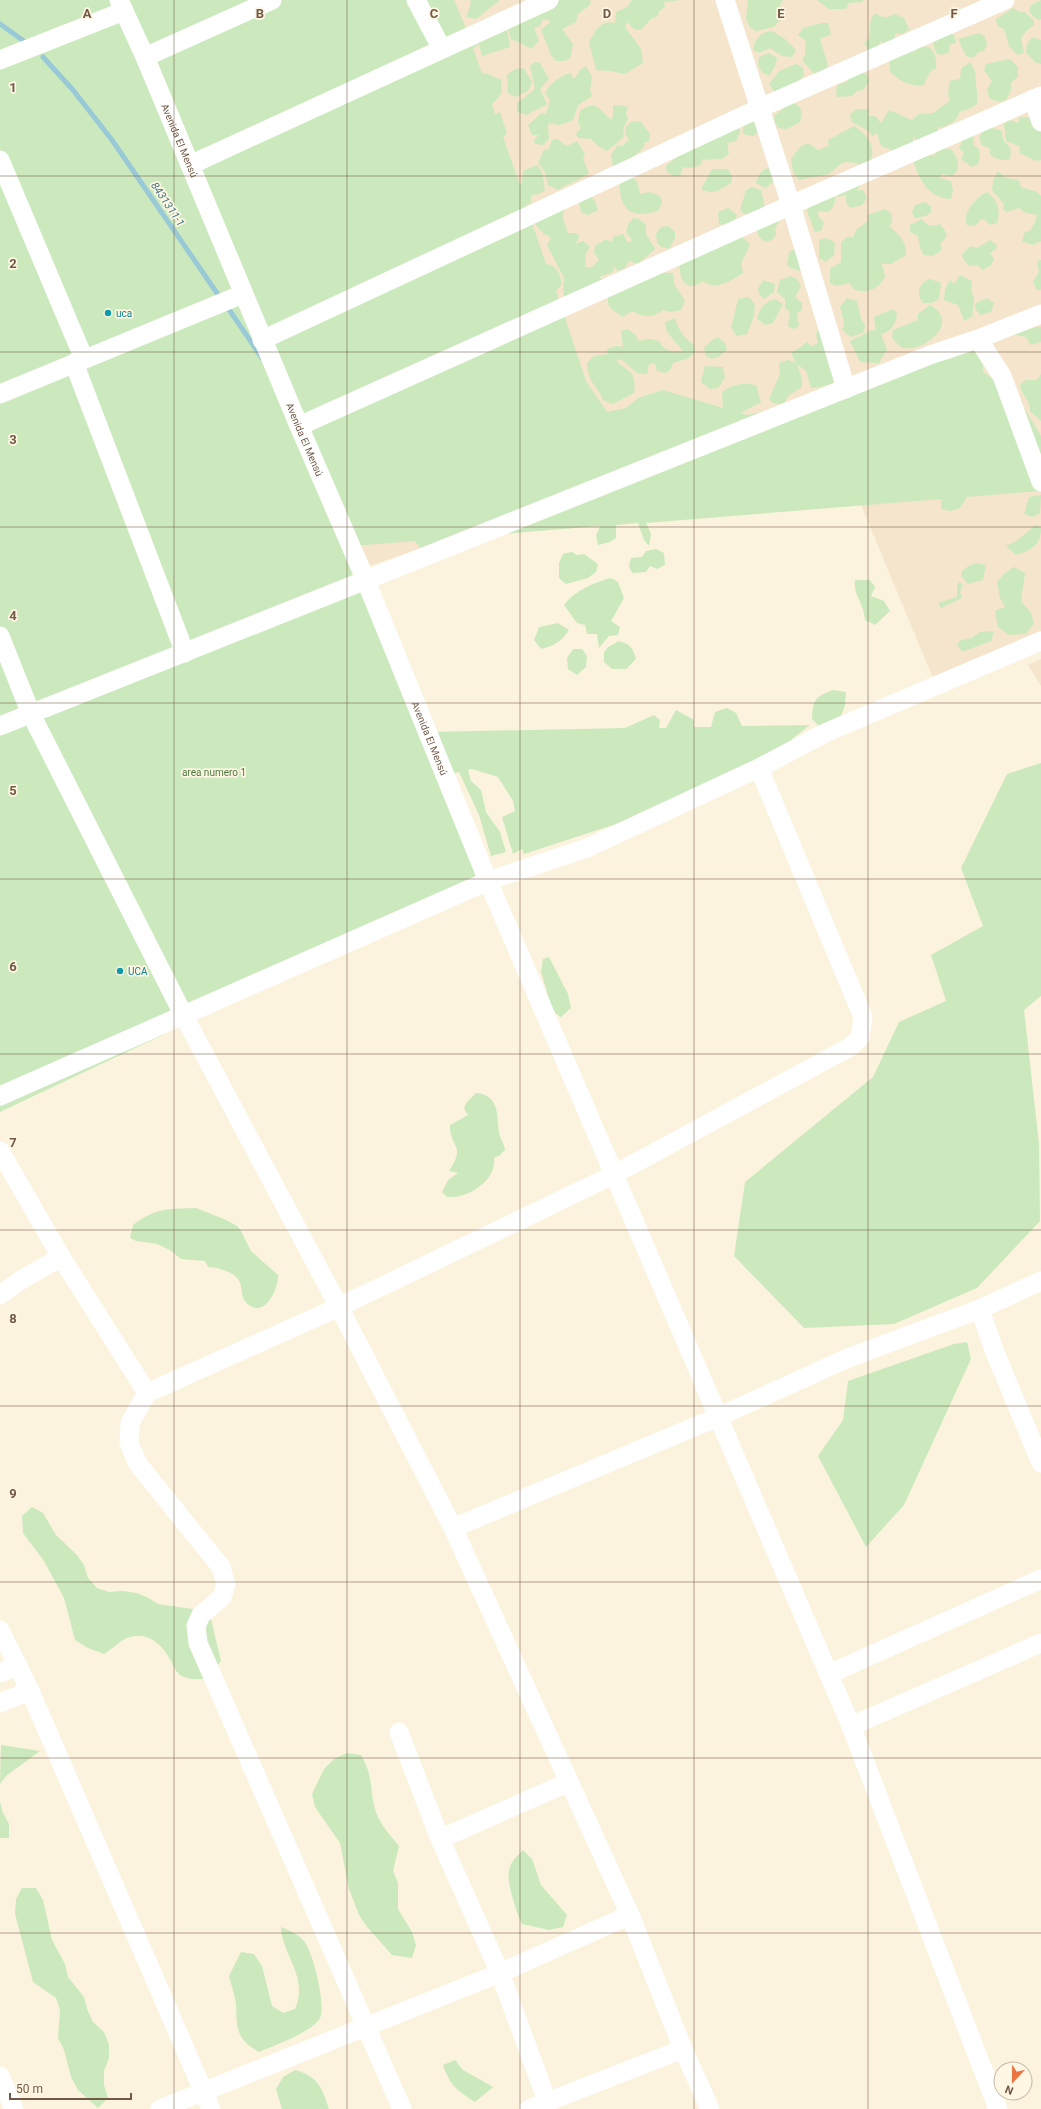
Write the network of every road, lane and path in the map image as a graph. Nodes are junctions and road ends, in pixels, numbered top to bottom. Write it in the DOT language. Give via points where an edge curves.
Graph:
graph roads {
  1 [pos="272,0"];
  2 [pos="416,0"];
  3 [pos="549,0"];
  4 [pos="725,0"];
  5 [pos="1005,0"];
  6 [pos="121,6"];
  7 [pos="442,49"];
  8 [pos="145,57"];
  9 [pos="0,60"];
  10 [pos="1037,98"];
  11 [pos="760,108"];
  12 [pos="1041,122"];
  13 [pos="0,160"];
  14 [pos="190,165"];
  15 [pos="791,205"];
  16 [pos="244,294"];
  17 [pos="1041,314"];
  18 [pos="262,340"];
  19 [pos="978,340"];
  20 [pos="79,361"];
  21 [pos="846,389"];
  22 [pos="0,394"];
  23 [pos="299,426"];
  24 [pos="1041,482"];
  25 [pos="366,581"];
  26 [pos="0,636"];
  27 [pos="1041,641"];
  28 [pos="185,653"];
  29 [pos="31,714"];
  30 [pos="0,726"];
  31 [pos="759,768"];
  32 [pos="488,881"];
  33 [pos="184,1016"];
  34 [pos="0,1096"];
  35 [pos="0,1151"];
  36 [pos="614,1174"];
  37 [pos="61,1257"];
  38 [pos="1041,1281"];
  39 [pos="0,1295"];
  40 [pos="339,1307"];
  41 [pos="980,1310"];
  42 [pos="147,1393"];
  43 [pos="718,1417"];
  44 [pos="1041,1463"];
  45 [pos="453,1528"];
  46 [pos="1041,1580"];
  47 [pos="0,1630"];
  48 [pos="1041,1643"];
  49 [pos="18,1665"];
  50 [pos="0,1673"];
  51 [pos="829,1674"];
  52 [pos="30,1691"];
  53 [pos="0,1703"];
  54 [pos="851,1726"];
  55 [pos="399,1732"];
  56 [pos="569,1782"];
  57 [pos="440,1839"];
  58 [pos="630,1915"];
  59 [pos="500,1973"];
  60 [pos="366,2025"];
  61 [pos="683,2049"];
  62 [pos="0,2076"];
  63 [pos="203,2091"];
  64 [pos="547,2101"];
  65 [pos="14,2109"];
  66 [pos="160,2109"];
  67 [pos="211,2109"];
  68 [pos="402,2109"];
  69 [pos="529,2109"];
  70 [pos="710,2109"];
  71 [pos="998,2109"];
  1 -- 8 [label="street"];
  2 -- 7 [label="street"];
  3 -- 7 [label="street"];
  4 -- 11 [label="street"];
  5 -- 11 [label="street"];
  6 -- 8 [label="street, Avenida El Mensú"];
  6 -- 9 [label="street"];
  7 -- 14 [label="street"];
  8 -- 14 [label="street, Avenida El Mensú"];
  10 -- 12 [label="street"];
  10 -- 15 [label="street"];
  11 -- 15 [label="street"];
  11 -- 18 [label="street"];
  13 -- 20 [label="street"];
  14 -- 16 [label="street, Avenida El Mensú"];
  15 -- 21 [label="street"];
  15 -- 23 [label="street"];
  16 -- 18 [label="street, Avenida El Mensú"];
  16 -- 20 [label="street"];
  17 -- 19 [label="street"];
  18 -- 23 [label="street, Avenida El Mensú"];
  19 -- 21 [label="street" via="930,355"];
  19 -- 24 [label="street" via="1002,376"];
  20 -- 22 [label="street"];
  20 -- 28 [label="street"];
  21 -- 25 [label="street"];
  23 -- 25 [label="street, Avenida El Mensú"];
  25 -- 28 [label="street"];
  25 -- 32 [label="street, Avenida El Mensú"];
  26 -- 29 [label="street"];
  27 -- 31 [label="street" via="825,733"];
  28 -- 29 [label="street"];
  29 -- 30 [label="street"];
  29 -- 33 [label="street"];
  31 -- 32 [label="street" via="587,848"];
  31 -- 36 [label="street" via="863,1017 860,1038 850,1047"];
  32 -- 33 [label="street"];
  32 -- 36 [label="street, Avenida El Mensú"];
  33 -- 34 [label="street"];
  33 -- 40 [label="street"];
  35 -- 37 [label="street"];
  36 -- 40 [label="street"];
  36 -- 43 [label="street, Avenida El Mensú"];
  37 -- 39 [label="street"];
  37 -- 42 [label="street"];
  38 -- 41 [label="street"];
  40 -- 42 [label="street"];
  40 -- 45 [label="street"];
  41 -- 43 [label="street" via="848,1358"];
  41 -- 44 [label="street"];
  42 -- 60 [label="street" via="130,1423 129,1443 138,1464 221,1567 226,1585 222,1597 201,1615 196,1626 198,1643"];
  43 -- 45 [label="street"];
  43 -- 51 [label="street, Avenida El Mensú"];
  45 -- 56 [label="street"];
  46 -- 51 [label="street"];
  47 -- 49 [label="street"];
  48 -- 54 [label="street"];
  49 -- 50 [label="street"];
  49 -- 52 [label="street"];
  51 -- 54 [label="street, Avenida El Mensú"];
  52 -- 53 [label="street"];
  52 -- 63 [label="street"];
  54 -- 71 [label="street, Avenida El Mensú"];
  55 -- 57 [label="street"];
  56 -- 57 [label="street"];
  56 -- 58 [label="street"];
  57 -- 59 [label="street"];
  58 -- 59 [label="street"];
  58 -- 61 [label="street"];
  59 -- 60 [label="street"];
  59 -- 64 [label="street"];
  60 -- 63 [label="street"];
  60 -- 68 [label="street"];
  61 -- 64 [label="street"];
  61 -- 70 [label="street"];
  62 -- 65 [label="street"];
  63 -- 66 [label="street"];
  63 -- 67 [label="street"];
  64 -- 69 [label="street"];
}
